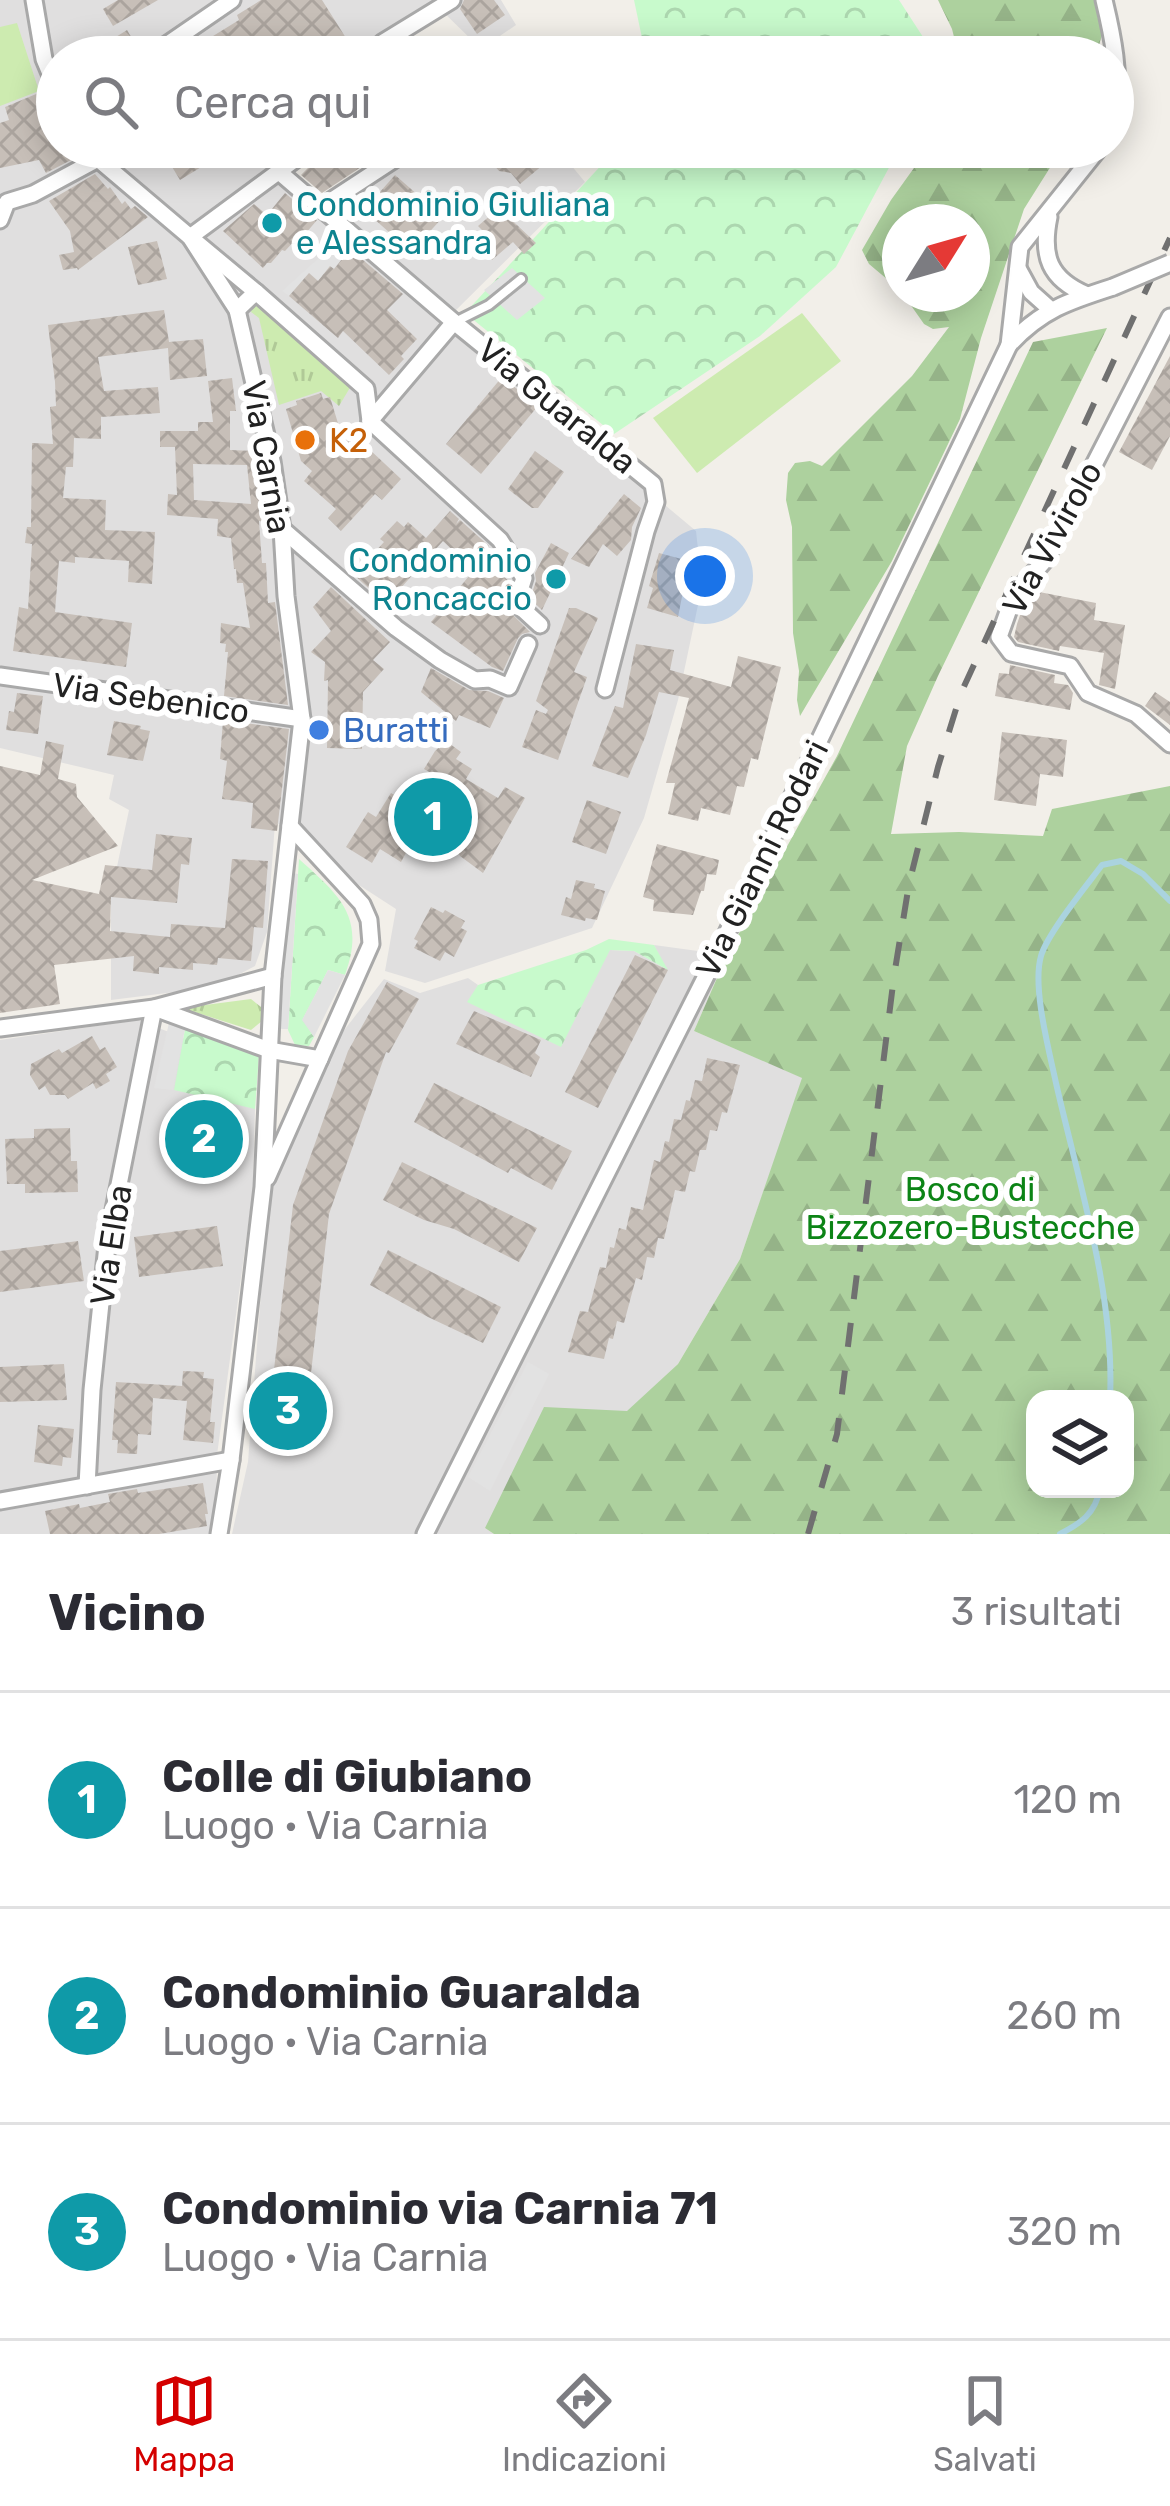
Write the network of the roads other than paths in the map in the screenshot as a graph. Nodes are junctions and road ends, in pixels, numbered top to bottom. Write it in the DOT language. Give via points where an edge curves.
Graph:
graph roads {
  1 [pos="34,0"];
  2 [pos="232,0"];
  3 [pos="452,0"];
  4 [pos="1104,0"];
  5 [pos="40,36"];
  6 [pos="180,36"];
  7 [pos="393,36"];
  8 [pos="1109,36"];
  9 [pos="72,168"];
  10 [pos="111,168"];
  11 [pos="282,168"];
  12 [pos="381,168"];
  13 [pos="1084,168"];
  14 [pos="278,171"];
  15 [pos="3,203"];
  16 [pos="320,208"];
  17 [pos="1050,211"];
  18 [pos="0,220"];
  19 [pos="190,237"];
  20 [pos="1170,263"];
  21 [pos="1017,267"];
  22 [pos="1054,274"];
  23 [pos="521,279"];
  24 [pos="256,292"];
  25 [pos="1087,295"];
  26 [pos="1050,309"];
  27 [pos="237,310"];
  28 [pos="1170,317"];
  29 [pos="454,322"];
  30 [pos="1009,346"];
  31 [pos="370,421"];
  32 [pos="282,529"];
  33 [pos="540,625"];
  34 [pos="528,644"];
  35 [pos="0,676"];
  36 [pos="605,689"];
  37 [pos="302,719"];
  38 [pos="1170,744"];
  39 [pos="290,826"];
  40 [pos="273,976"];
  41 [pos="154,1008"];
  42 [pos="0,1028"];
  43 [pos="269,1050"];
  44 [pos="320,1059"];
  45 [pos="263,1187"];
  46 [pos="231,1460"];
  47 [pos="87,1486"];
  48 [pos="0,1501"];
  49 [pos="219,1534"];
  50 [pos="425,1534"];
  1 -- 5 [label="street"];
  2 -- 6 [label="street"];
  3 -- 7 [label="street"];
  4 -- 8 [label="street"];
  9 -- 15 [label="street"];
  10 -- 19 [label="street, Via Carnia"];
  11 -- 14 [label="street"];
  12 -- 16 [label="street"];
  13 -- 17 [label="street"];
  14 -- 16 [label="street"];
  14 -- 19 [label="street"];
  15 -- 18 [label="street"];
  16 -- 29 [label="street"];
  17 -- 21 [label="street" via="1020,248"];
  17 -- 22 [label="street" via="1044,242"];
  19 -- 24 [label="street"];
  19 -- 27 [label="street, Via Carnia"];
  20 -- 25 [label="street, Via Gianni Rodari, bridge"];
  21 -- 26 [label="street"];
  21 -- 30 [label="street"];
  22 -- 25 [label="street"];
  22 -- 26 [label="street"];
  23 -- 29 [label="lane"];
  24 -- 27 [label="street"];
  24 -- 31 [label="street" via="366,388"];
  25 -- 26 [label="street, Via Gianni Rodari"];
  26 -- 30 [label="street, Via Gianni Rodari"];
  27 -- 32 [label="street, Via Carnia"];
  28 -- 38 [label="street, Via Vivirolo" via="1045,560 1013,596 999,637 1011,653 1070,666 1088,693 1136,714"];
  29 -- 31 [label="street, Via Guaralda"];
  29 -- 36 [label="street, Via Guaralda" via="653,484 656,502"];
  30 -- 50 [label="street, Via Gianni Rodari" via="715,958"];
  31 -- 33 [label="street" via="508,548 524,578 516,603"];
  32 -- 34 [label="street" via="396,628 475,680 509,687"];
  32 -- 37 [label="street, Via Carnia"];
  35 -- 37 [label="street, Via Sebenico"];
  37 -- 39 [label="street, Via Carnia"];
  39 -- 40 [label="street, Via Carnia"];
  39 -- 44 [label="street, Via Carnia" via="362,904 371,934"];
  40 -- 41 [label="street"];
  40 -- 43 [label="street, Via Carnia"];
  41 -- 42 [label="street"];
  41 -- 43 [label="street"];
  41 -- 47 [label="street, Via Elba" via="107,1245"];
  43 -- 44 [label="street"];
  43 -- 45 [label="street, Via Carnia"];
  44 -- 45 [label="street, Via Carnia"];
  45 -- 46 [label="street, Via Carnia"];
  46 -- 47 [label="street"];
  46 -- 49 [label="street, Via Carnia"];
  47 -- 48 [label="street"];
}
